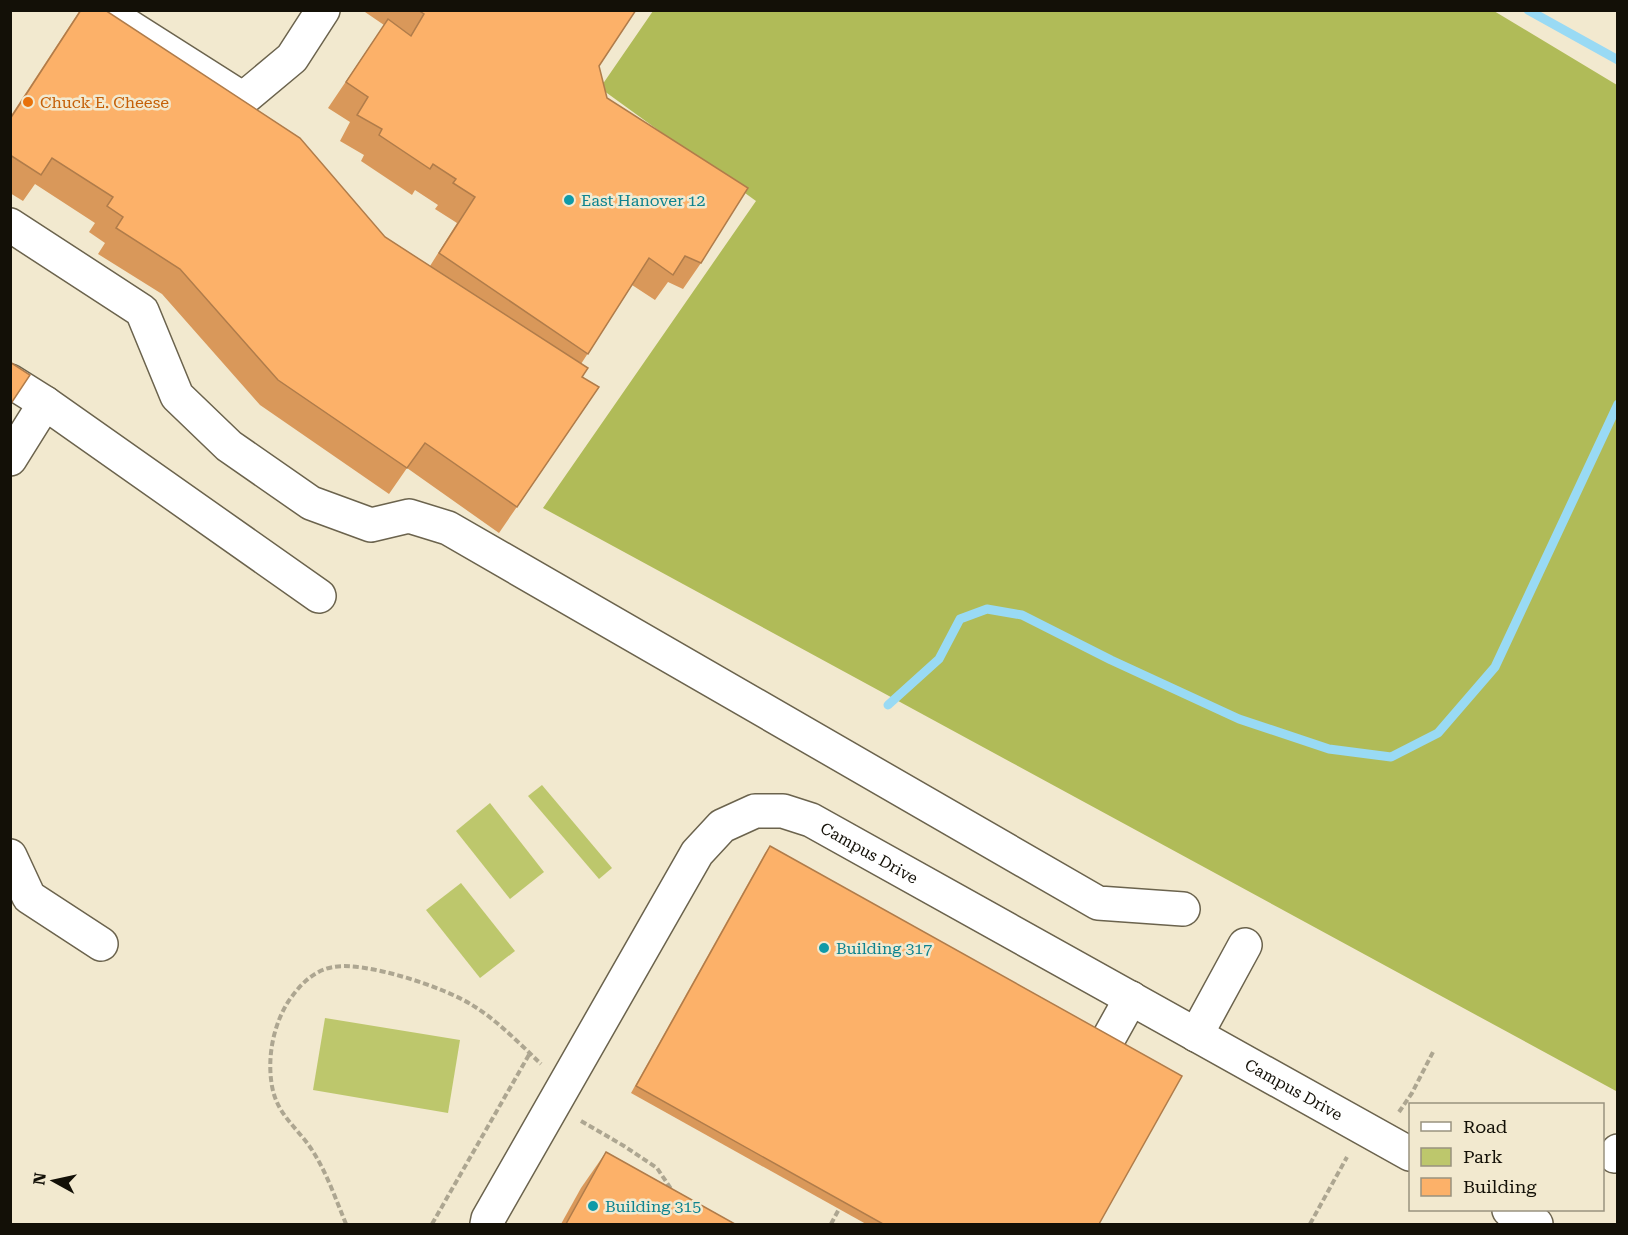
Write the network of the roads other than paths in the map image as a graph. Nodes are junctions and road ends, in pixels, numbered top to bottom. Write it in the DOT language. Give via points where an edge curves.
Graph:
graph roads {
  1 [pos="103,10"];
  2 [pos="323,10"];
  3 [pos="243,99"];
  4 [pos="219,122"];
  5 [pos="10,225"];
  6 [pos="10,381"];
  7 [pos="45,403"];
  8 [pos="10,459"];
  9 [pos="319,596"];
  10 [pos="10,856"];
  11 [pos="1183,909"];
  12 [pos="101,944"];
  13 [pos="1245,945"];
  14 [pos="1131,999"];
  15 [pos="1196,1035"];
  16 [pos="1106,1043"];
  17 [pos="1409,1153"];
  18 [pos="1513,1211"];
  19 [pos="486,1223"];
  20 [pos="1536,1224"];
  1 -- 3 [label="lane"];
  2 -- 3 [label="lane" via="292,58"];
  3 -- 4 [label="lane"];
  5 -- 11 [label="lane" via="109,275 142,311 177,396 229,446 310,503 371,525 409,516 448,528 1098,903"];
  6 -- 7 [label="lane"];
  7 -- 8 [label="lane"];
  7 -- 9 [label="lane"];
  10 -- 12 [label="lane" via="29,897"];
  13 -- 15 [label="lane"];
  14 -- 15 [label="lane, Campus Drive"];
  14 -- 16 [label="lane"];
  14 -- 19 [label="lane, Campus Drive" via="811,820 783,811 755,811 722,826 697,853"];
  15 -- 17 [label="lane, Campus Drive"];
  18 -- 20 [label="lane"];
}
